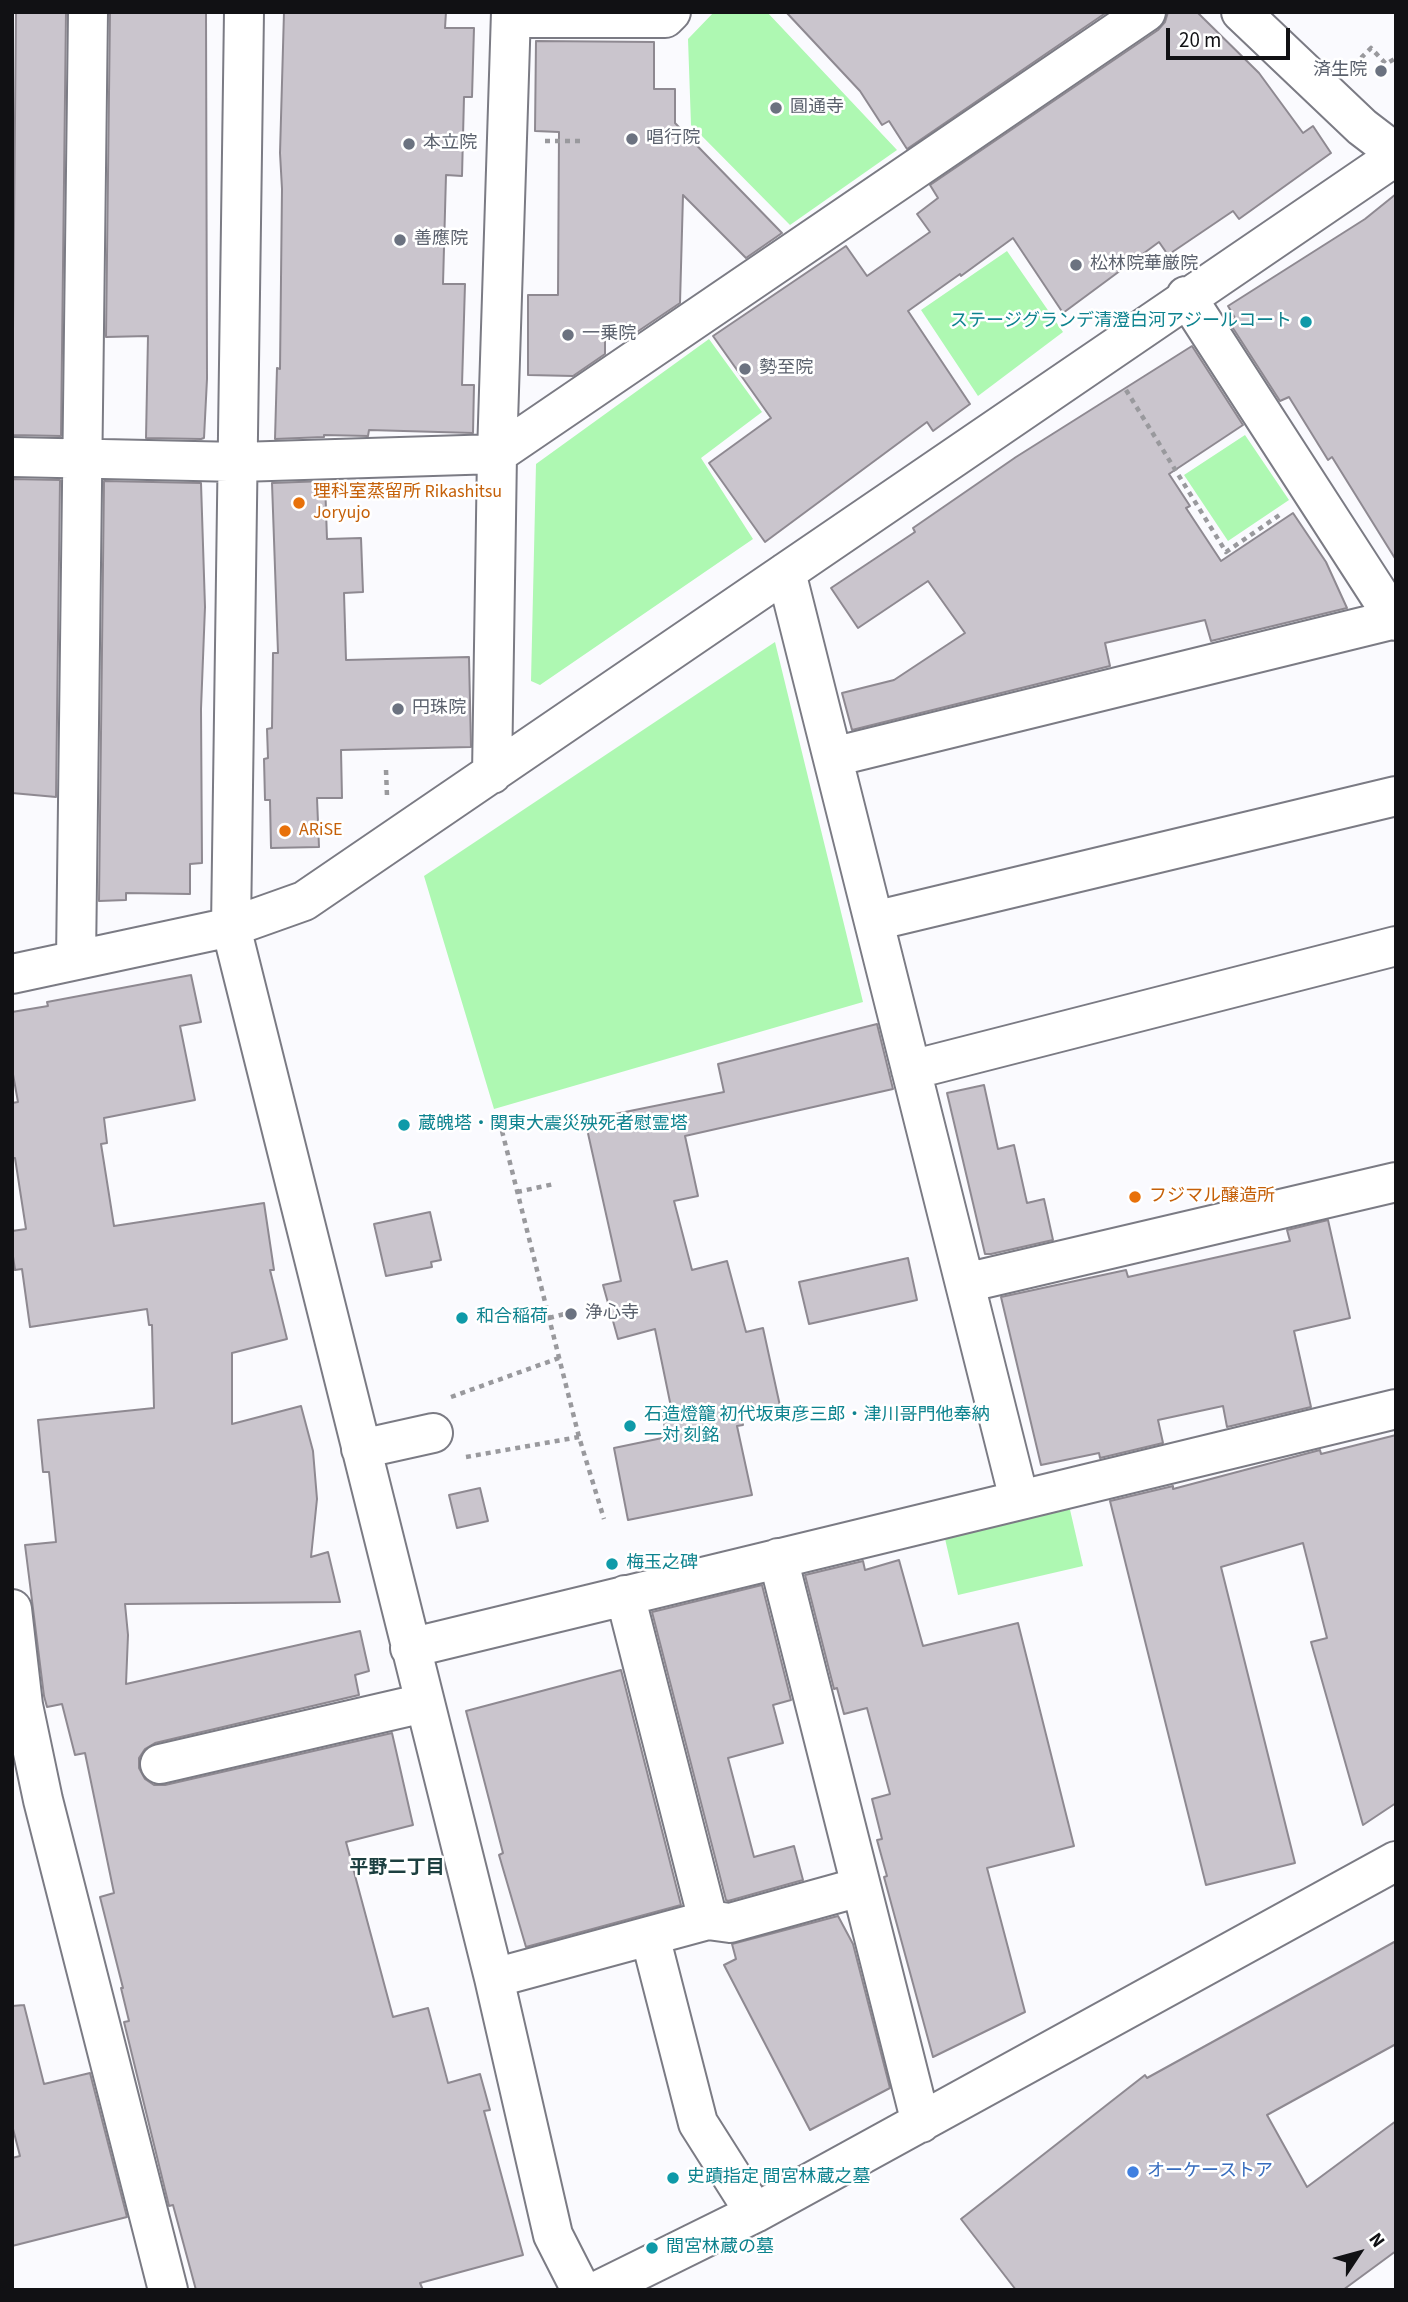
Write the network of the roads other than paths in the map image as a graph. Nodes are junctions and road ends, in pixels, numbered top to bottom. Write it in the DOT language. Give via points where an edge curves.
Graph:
graph roads {
  1 [pos="88,12"];
  2 [pos="244,12"];
  3 [pos="671,12"];
  4 [pos="1146,12"];
  5 [pos="1241,12"];
  6 [pos="511,15"];
  7 [pos="1396,154"];
  8 [pos="1186,296"];
  9 [pos="497,454"];
  10 [pos="80,456"];
  11 [pos="12,457"];
  12 [pos="239,461"];
  13 [pos="786,572"];
  14 [pos="1395,620"];
  15 [pos="832,757"];
  16 [pos="492,774"];
  17 [pos="1396,796"];
  18 [pos="874,921"];
  19 [pos="231,927"];
  20 [pos="1396,946"];
  21 [pos="76,960"];
  22 [pos="12,974"];
  23 [pos="911,1070"];
  24 [pos="1396,1182"];
  25 [pos="965,1283"];
  26 [pos="1396,1409"];
  27 [pos="433,1433"];
  28 [pos="361,1449"];
  29 [pos="1019,1499"];
  30 [pos="778,1558"];
  31 [pos="625,1595"];
  32 [pos="12,1609"];
  33 [pos="410,1648"];
  34 [pos="424,1703"];
  35 [pos="160,1764"];
  36 [pos="1396,1861"];
  37 [pos="860,1887"];
  38 [pos="708,1920"];
  39 [pos="650,1936"];
  40 [pos="494,1978"];
  41 [pos="922,2123"];
  42 [pos="755,2213"];
  43 [pos="169,2290"];
  44 [pos="581,2290"];
  45 [pos="599,2290"];
  1 -- 10 [label="street"];
  2 -- 12 [label="street"];
  3 -- 6 [label="street" via="665,18"];
  4 -- 9 [label="street"];
  5 -- 7 [label="street"];
  6 -- 9 [label="street"];
  7 -- 8 [label="street"];
  8 -- 13 [label="street"];
  8 -- 14 [label="street"];
  9 -- 12 [label="street"];
  9 -- 16 [label="street"];
  10 -- 11 [label="street"];
  10 -- 12 [label="street"];
  10 -- 21 [label="street"];
  12 -- 19 [label="street"];
  13 -- 15 [label="street"];
  13 -- 16 [label="street"];
  14 -- 15 [label="street"];
  15 -- 18 [label="street"];
  16 -- 19 [label="street" via="304,901"];
  17 -- 18 [label="street"];
  18 -- 23 [label="street"];
  19 -- 21 [label="street"];
  19 -- 28 [label="street"];
  20 -- 23 [label="street"];
  21 -- 22 [label="street"];
  23 -- 25 [label="street"];
  24 -- 25 [label="street"];
  25 -- 29 [label="street"];
  26 -- 29 [label="street"];
  27 -- 28 [label="street"];
  28 -- 33 [label="street"];
  29 -- 30 [label="street"];
  30 -- 31 [label="street"];
  30 -- 37 [label="street"];
  31 -- 33 [label="street"];
  31 -- 38 [label="street"];
  32 -- 43 [label="street" via="23,1705 43,1800"];
  33 -- 34 [label="street"];
  34 -- 35 [label="street"];
  34 -- 40 [label="street"];
  36 -- 41 [label="street"];
  37 -- 38 [label="street" via="730,1923"];
  37 -- 41 [label="street"];
  38 -- 39 [label="street"];
  39 -- 40 [label="street"];
  39 -- 42 [label="street" via="698,2123"];
  40 -- 44 [label="street" via="553,2235"];
  41 -- 42 [label="street"];
  42 -- 45 [label="street"];
}
